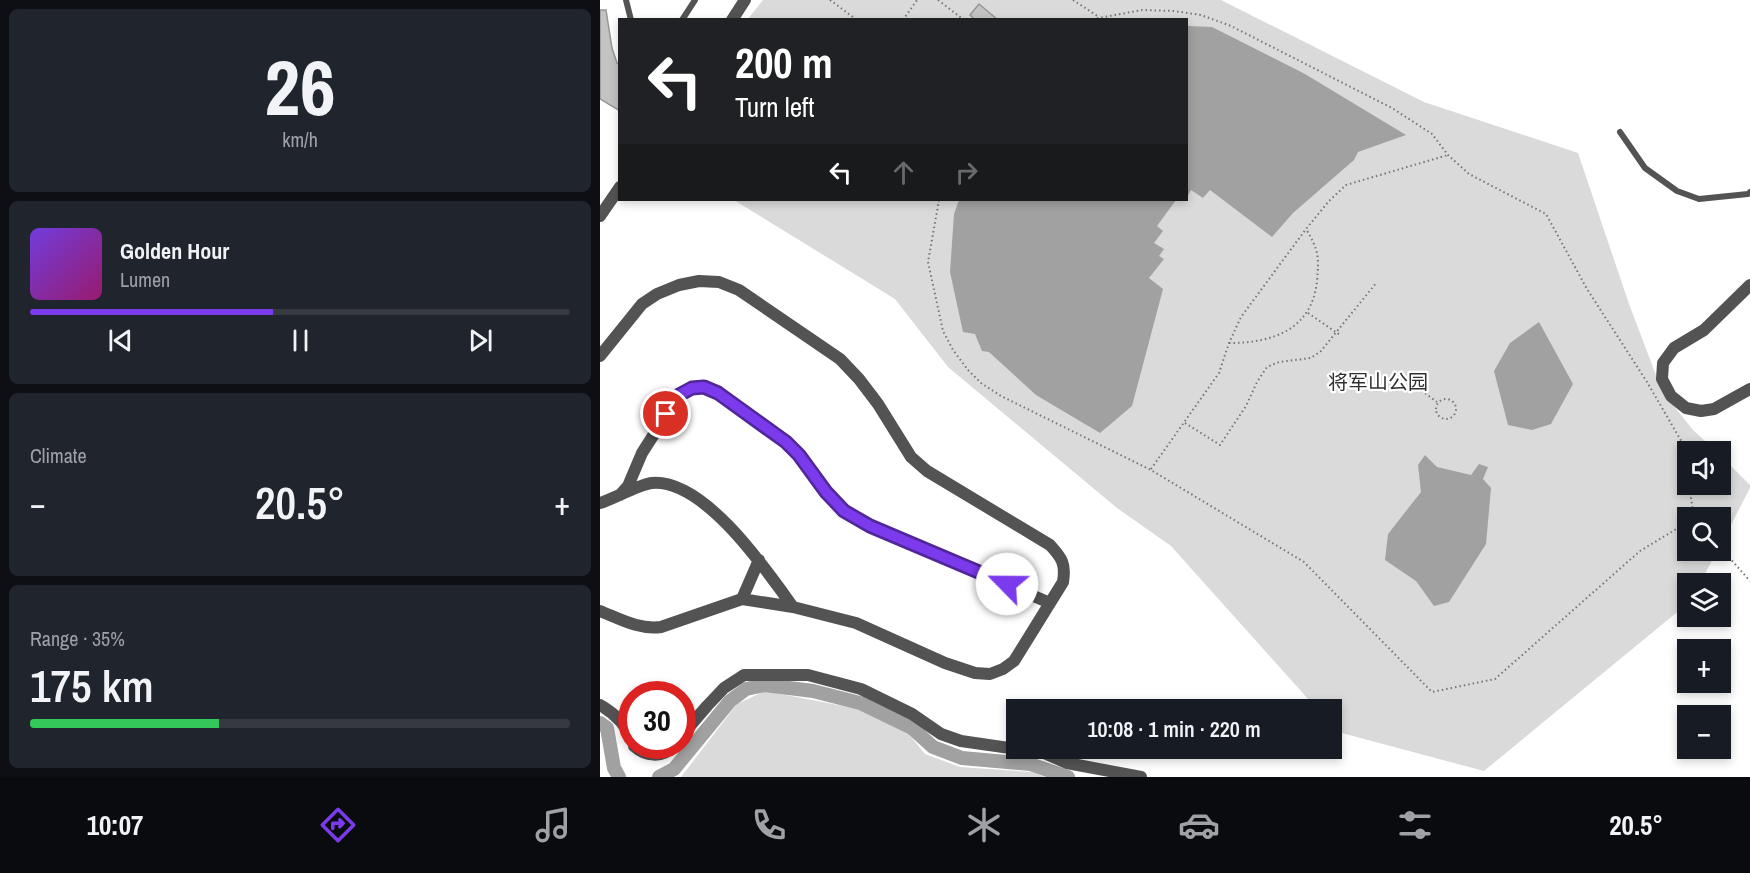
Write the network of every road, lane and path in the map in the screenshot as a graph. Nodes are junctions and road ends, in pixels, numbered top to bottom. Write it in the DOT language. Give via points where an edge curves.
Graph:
graph roads {
  1 [pos="626,0"];
  2 [pos="695,0"];
  3 [pos="745,0"];
  4 [pos="830,0"];
  5 [pos="917,0"];
  6 [pos="938,0"];
  7 [pos="1073,0"];
  8 [pos="1100,17"];
  9 [pos="630,18"];
  10 [pos="683,18"];
  11 [pos="733,18"];
  12 [pos="853,18"];
  13 [pos="904,18"];
  14 [pos="961,18"];
  15 [pos="1096,18"];
  16 [pos="1620,132"];
  17 [pos="1448,155"];
  18 [pos="618,190"];
  19 [pos="1750,192"];
  20 [pos="939,201"];
  21 [pos="600,216"];
  22 [pos="1306,229"];
  23 [pos="1377,282"];
  24 [pos="1750,285"];
  25 [pos="1308,313"];
  26 [pos="1335,333"];
  27 [pos="1340,335"];
  28 [pos="1229,343"];
  29 [pos="600,357"];
  30 [pos="1396,372"];
  31 [pos="1750,389"];
  32 [pos="1438,403"];
  33 [pos="1184,423"];
  34 [pos="1681,441"];
  35 [pos="1151,470"];
  36 [pos="620,495"];
  37 [pos="600,503"];
  38 [pos="1677,529"];
  39 [pos="1731,559"];
  40 [pos="759,560"];
  41 [pos="1750,581"];
  42 [pos="742,599"];
  43 [pos="1050,603"];
  44 [pos="793,607"];
  45 [pos="600,611"];
  46 [pos="600,705"];
  47 [pos="696,718"];
  48 [pos="618,720"];
  49 [pos="1141,777"];
  1 -- 9 [label="lane"];
  2 -- 10 [label="lane"];
  3 -- 11 [label="street"];
  4 -- 12 [label="path"];
  5 -- 13 [label="path"];
  6 -- 14 [label="path"];
  7 -- 8 [label="path"];
  8 -- 15 [label="path"];
  8 -- 17 [label="path" via="1142,10 1174,11 1201,15 1231,26 1392,108 1432,134"];
  16 -- 19 [label="lane" via="1645,168 1677,191 1699,199"];
  17 -- 22 [label="path" via="1346,185"];
  17 -- 34 [label="path" via="1469,174 1546,214 1587,289"];
  18 -- 21 [label="street"];
  20 -- 35 [label="path" via="928,262 943,331 968,370 1001,396"];
  22 -- 25 [label="path" via="1317,248 1318,267 1316,291"];
  22 -- 28 [label="path" via="1241,317"];
  23 -- 26 [label="path"];
  24 -- 31 [label="street" via="1704,330 1674,348 1663,363 1662,379 1671,396 1686,408 1701,411 1714,409"];
  25 -- 26 [label="path"];
  25 -- 28 [label="path" via="1290,329 1271,338"];
  26 -- 27 [label="path"];
  26 -- 33 [label="path" via="1311,358 1267,367 1220,445"];
  28 -- 33 [label="path" via="1219,374"];
  29 -- 43 [label="street" via="642,304 657,294 699,281 719,282 739,290 840,359 878,404 911,457 927,471 1050,545 1061,556 1063,582"];
  30 -- 32 [label="path"];
  32 -- 32 [label="path" via="1436,413 1440,418 1446,420 1455,415 1456,405 1450,400"];
  33 -- 35 [label="path"];
  35 -- 38 [label="path" via="1304,562 1432,692 1495,678 1640,551"];
  36 -- 37 [label="street"];
  36 -- 40 [label="street" via="650,483 671,484 691,493"];
  36 -- 43 [label="street" via="679,395 704,387 786,442 844,511 870,526"];
  39 -- 41 [label="path"];
  40 -- 42 [label="street"];
  40 -- 44 [label="street"];
  42 -- 44 [label="street"];
  42 -- 45 [label="street" via="652,628"];
  43 -- 44 [label="street" via="1014,661 990,674 945,663 856,623"];
  46 -- 48 [label="street"];
  47 -- 49 [label="street" via="724,688 744,675 808,675 861,689 912,714 941,734 961,741 1044,753 1066,763"];
}
